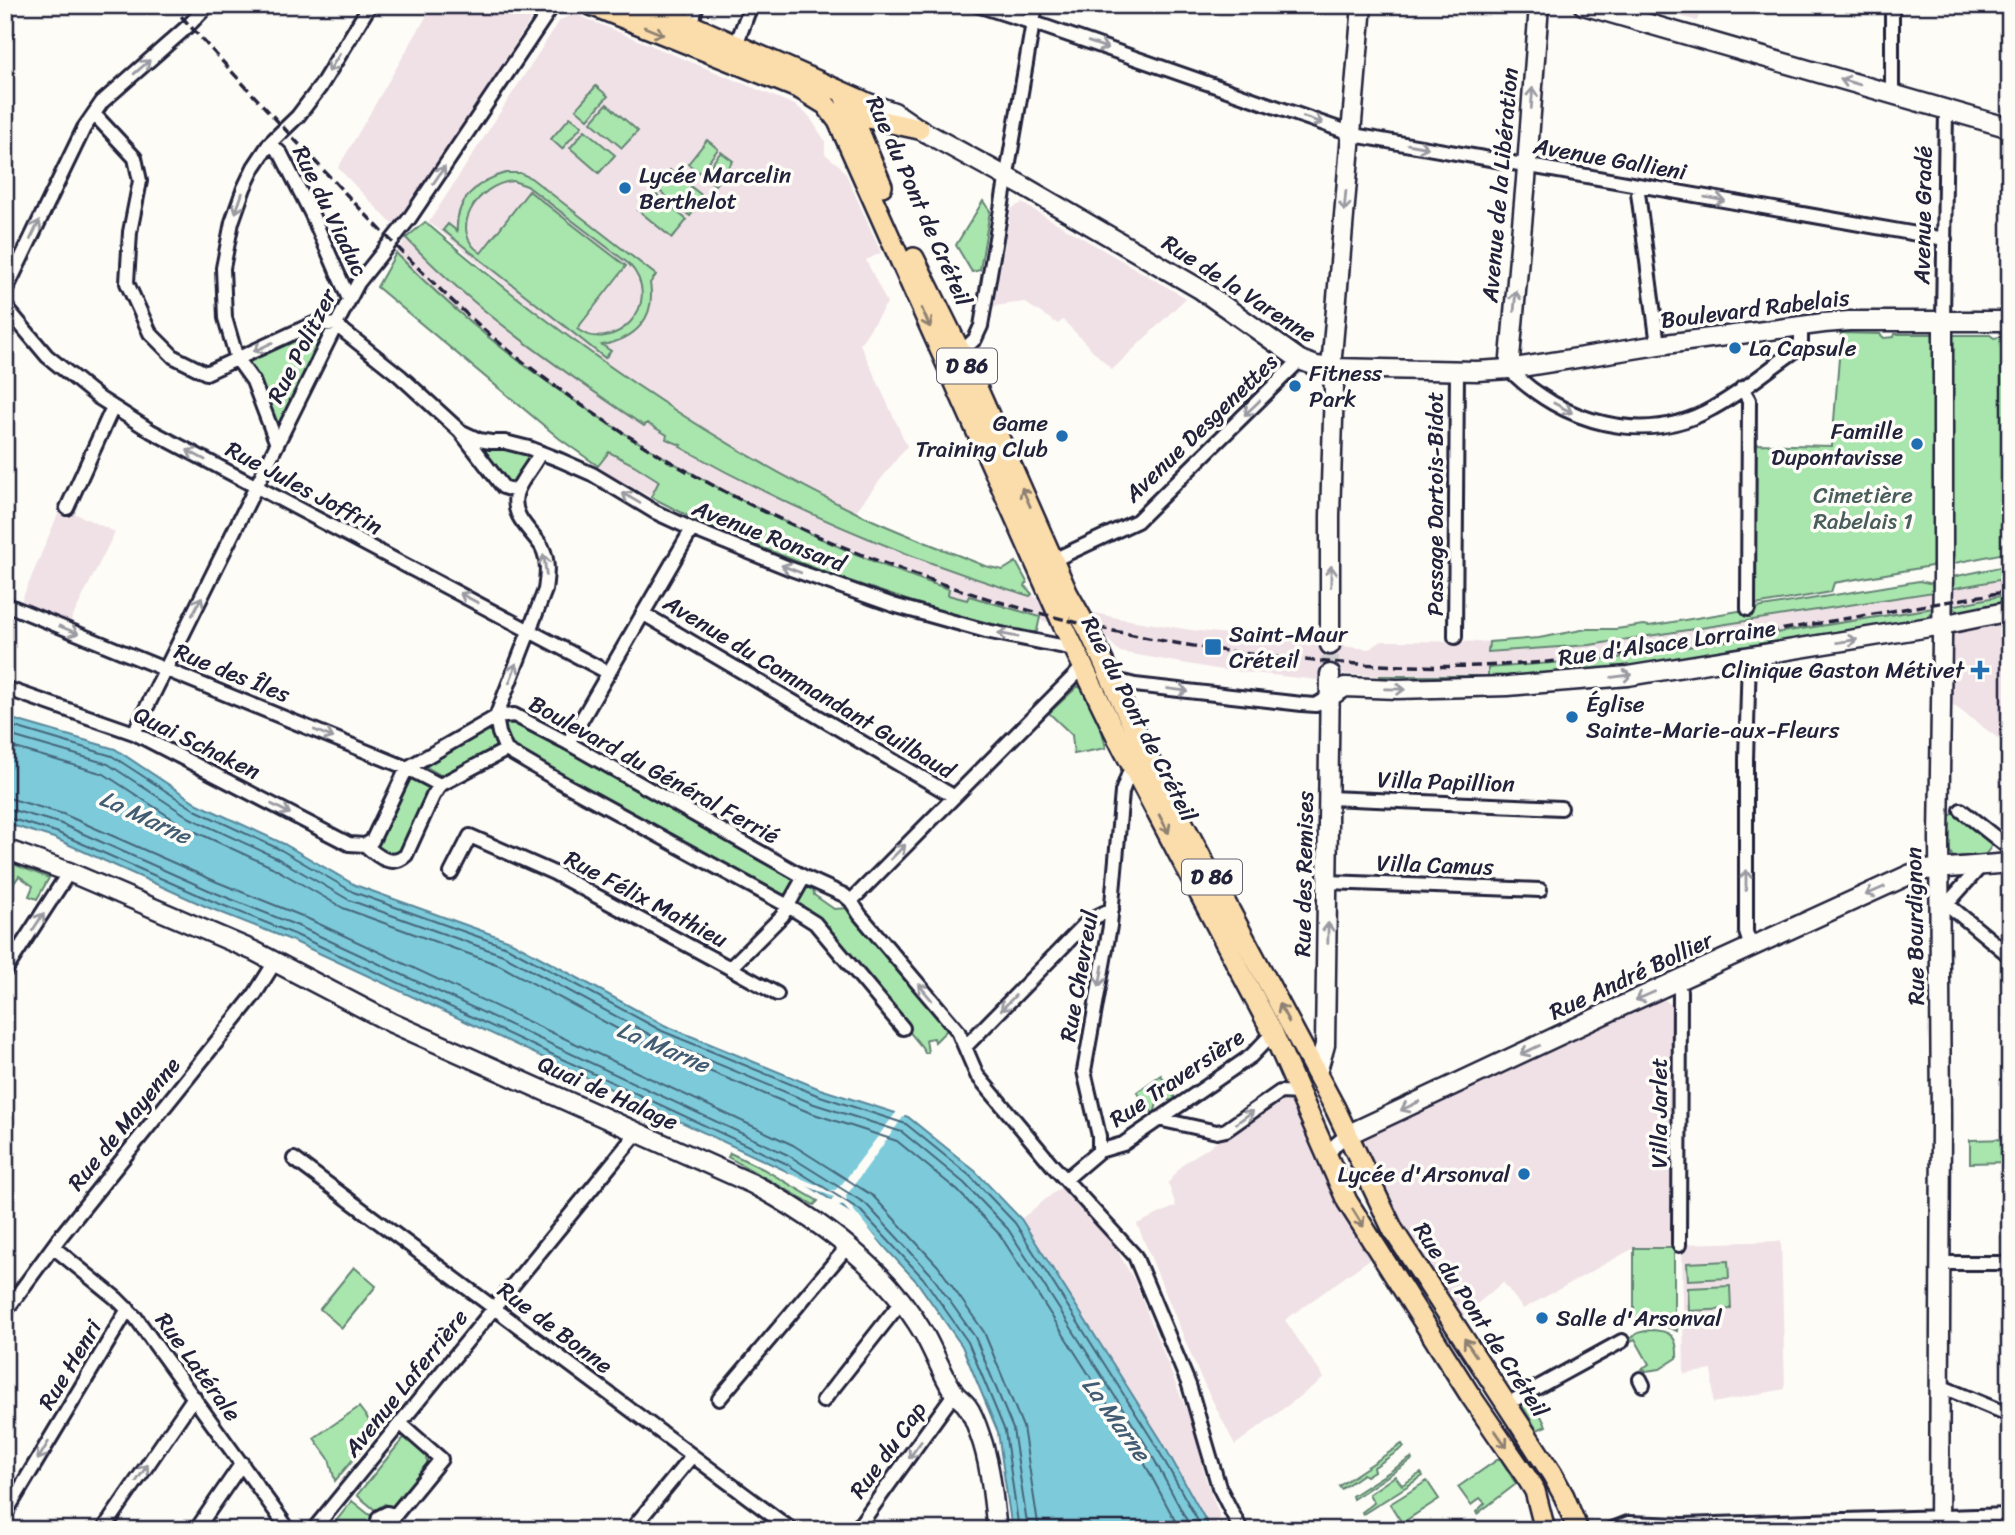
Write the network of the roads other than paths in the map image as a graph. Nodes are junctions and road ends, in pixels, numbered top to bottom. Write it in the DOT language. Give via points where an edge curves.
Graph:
graph roads {
  1 [pos="208,5"];
  2 [pos="370,5"];
  3 [pos="553,5"];
  4 [pos="591,5"];
  5 [pos="639,5"];
  6 [pos="697,5"];
  7 [pos="751,5"];
  8 [pos="977,5"];
  9 [pos="1036,5"];
  10 [pos="1362,5"];
  11 [pos="1539,5"];
  12 [pos="1583,5"];
  13 [pos="1892,5"];
  14 [pos="1034,22"];
  15 [pos="691,25"];
  16 [pos="736,45"];
  17 [pos="1892,94"];
  18 [pos="844,110"];
  19 [pos="1946,110"];
  20 [pos="94,114"];
  21 [pos="898,124"];
  22 [pos="2010,128"];
  23 [pos="919,129"];
  24 [pos="1351,133"];
  25 [pos="270,143"];
  26 [pos="1527,166"];
  27 [pos="877,174"];
  28 [pos="1005,185"];
  29 [pos="1637,185"];
  30 [pos="1945,239"];
  31 [pos="5,292"];
  32 [pos="349,299"];
  33 [pos="5,306"];
  34 [pos="1943,321"];
  35 [pos="2010,321"];
  36 [pos="336,325"];
  37 [pos="1801,326"];
  38 [pos="1658,345"];
  39 [pos="953,357"];
  40 [pos="237,359"];
  41 [pos="1300,360"];
  42 [pos="1331,368"];
  43 [pos="1509,369"];
  44 [pos="1457,371"];
  45 [pos="1742,388"];
  46 [pos="113,407"];
  47 [pos="460,431"];
  48 [pos="491,442"];
  49 [pos="277,444"];
  50 [pos="540,453"];
  51 [pos="482,460"];
  52 [pos="256,486"];
  53 [pos="516,491"];
  54 [pos="66,508"];
  55 [pos="692,529"];
  56 [pos="1055,559"];
  57 [pos="1036,567"];
  58 [pos="5,604"];
  59 [pos="1748,609"];
  60 [pos="2010,611"];
  61 [pos="644,614"];
  62 [pos="1942,625"];
  63 [pos="530,630"];
  64 [pos="1455,637"];
  65 [pos="1331,645"];
  66 [pos="1749,657"];
  67 [pos="1079,658"];
  68 [pos="166,669"];
  69 [pos="1107,671"];
  70 [pos="609,673"];
  71 [pos="1330,674"];
  72 [pos="5,688"];
  73 [pos="1329,697"];
  74 [pos="1112,703"];
  75 [pos="496,717"];
  76 [pos="134,733"];
  77 [pos="568,743"];
  78 [pos="506,750"];
  79 [pos="1132,764"];
  80 [pos="407,768"];
  81 [pos="440,785"];
  82 [pos="953,796"];
  83 [pos="1329,798"];
  84 [pos="1562,807"];
  85 [pos="1961,810"];
  86 [pos="365,845"];
  87 [pos="5,849"];
  88 [pos="2010,849"];
  89 [pos="2010,863"];
  90 [pos="1982,866"];
  91 [pos="1939,869"];
  92 [pos="69,872"];
  93 [pos="451,873"];
  94 [pos="804,877"];
  95 [pos="1328,882"];
  96 [pos="1540,890"];
  97 [pos="851,901"];
  98 [pos="1943,904"];
  99 [pos="788,906"];
  100 [pos="1112,909"];
  101 [pos="1751,947"];
  102 [pos="2010,956"];
  103 [pos="275,962"];
  104 [pos="730,968"];
  105 [pos="5,971"];
  106 [pos="1675,982"];
  107 [pos="777,994"];
  108 [pos="902,1028"];
  109 [pos="1273,1033"];
  110 [pos="965,1047"];
  111 [pos="1317,1073"];
  112 [pos="1299,1093"];
  113 [pos="1158,1119"];
  114 [pos="637,1133"];
  115 [pos="1347,1135"];
  116 [pos="1099,1151"];
  117 [pos="1327,1156"];
  118 [pos="294,1159"];
  119 [pos="1066,1179"];
  120 [pos="1679,1245"];
  121 [pos="848,1246"];
  122 [pos="53,1247"];
  123 [pos="1941,1263"];
  124 [pos="2010,1263"];
  125 [pos="901,1301"];
  126 [pos="494,1308"];
  127 [pos="128,1309"];
  128 [pos="5,1312"];
  129 [pos="1622,1341"];
  130 [pos="1940,1386"];
  131 [pos="954,1394"];
  132 [pos="194,1397"];
  133 [pos="719,1399"];
  134 [pos="823,1401"];
  135 [pos="1507,1404"];
  136 [pos="2010,1415"];
  137 [pos="401,1424"];
  138 [pos="692,1456"];
  139 [pos="242,1463"];
  140 [pos="5,1514"];
  141 [pos="2010,1515"];
  142 [pos="1939,1524"];
  143 [pos="1844,1525"];
  144 [pos="1743,1527"];
  145 [pos="103,1530"];
  146 [pos="196,1530"];
  147 [pos="289,1530"];
  148 [pos="313,1530"];
  149 [pos="381,1530"];
  150 [pos="631,1530"];
  151 [pos="792,1530"];
  152 [pos="856,1530"];
  153 [pos="998,1530"];
  154 [pos="1241,1530"];
  155 [pos="1545,1530"];
  156 [pos="1577,1530"];
  157 [pos="1610,1530"];
  20 -- 1 [label="street, one-way"];
  2 -- 25 [label="street, one-way" via="320,87"];
  32 -- 3 [label="street, Rue Politzer, one-way" via="409,219"];
  4 -- 18 [label="main road, one-way"];
  5 -- 15 [label="main road, Rue de la Varenne"];
  6 -- 15 [label="street"];
  7 -- 16 [label="street"];
  8 -- 14 [label="street, Avenue Gallieni"];
  9 -- 14 [label="street"];
  10 -- 24 [label="street"];
  26 -- 11 [label="street, Avenue de la Libération, one-way"];
  17 -- 12 [label="street, one-way"];
  13 -- 17 [label="street"];
  14 -- 24 [label="street, Avenue Gallieni, one-way"];
  14 -- 28 [label="street"];
  15 -- 16 [label="main road, Rue de la Varenne"];
  16 -- 18 [label="main road, Rue de la Varenne" via="843,93"];
  17 -- 19 [label="street"];
  18 -- 21 [label="main road"];
  18 -- 23 [label="street, Rue de la Varenne" via="894,112"];
  18 -- 27 [label="main road, Rue du Pont de Créteil / D 86"];
  18 -- 39 [label="main road, Rue du Pont de Créteil / D 86, one-way"];
  19 -- 22 [label="street"];
  19 -- 30 [label="street, Avenue Gradé"];
  31 -- 20 [label="street, one-way" via="83,128"];
  20 -- 40 [label="street" via="135,158 140,181 127,283 149,332 174,357 206,373"];
  21 -- 23 [label="main road"];
  21 -- 27 [label="main road" via="888,127 876,142"];
  23 -- 28 [label="street, Rue de la Varenne"];
  24 -- 26 [label="street, Avenue Gallieni, one-way"];
  24 -- 42 [label="street, one-way"];
  25 -- 32 [label="street, Rue du Viaduc" via="281,154 312,215"];
  25 -- 40 [label="street, one-way" via="244,188 223,268 225,318"];
  26 -- 29 [label="street, Avenue Gallieni"];
  43 -- 26 [label="street, Avenue de la Libération, one-way"];
  27 -- 39 [label="main road, Rue du Pont de Créteil / D 86"];
  28 -- 39 [label="street" via="980,333"];
  28 -- 41 [label="street, Rue de la Varenne" via="1200,289"];
  29 -- 30 [label="street, Avenue Gallieni, one-way"];
  29 -- 38 [label="street"];
  30 -- 34 [label="street, Avenue Gradé"];
  32 -- 36 [label="street, Rue Politzer"];
  33 -- 46 [label="street, Rue Jules Joffrin" via="47,356"];
  34 -- 35 [label="street, Boulevard Rabelais"];
  34 -- 37 [label="street, Boulevard Rabelais"];
  34 -- 62 [label="street, Rue Bourdignon"];
  36 -- 40 [label="street, one-way" via="316,323"];
  36 -- 47 [label="street"];
  36 -- 49 [label="street, Rue Politzer"];
  37 -- 38 [label="street, Boulevard Rabelais"];
  37 -- 45 [label="street" via="1798,346"];
  38 -- 43 [label="street, Boulevard Rabelais"];
  56 -- 39 [label="main road, Rue du Pont de Créteil / D 86, one-way"];
  39 -- 57 [label="main road, Rue du Pont de Créteil / D 86"];
  40 -- 49 [label="street" via="253,381"];
  41 -- 42 [label="street, Rue de la Varenne"];
  41 -- 56 [label="street, Avenue Desgenettes, one-way" via="1137,521"];
  42 -- 44 [label="street, Rue de la Varenne"];
  65 -- 42 [label="street, one-way"];
  43 -- 44 [label="street, Rue de la Varenne"];
  43 -- 45 [label="street, one-way" via="1523,384 1578,416 1643,429 1696,416"];
  44 -- 64 [label="street, Passage Dartois-Bidot"];
  45 -- 59 [label="street" via="1749,400"];
  52 -- 46 [label="street, Rue Jules Joffrin, one-way"];
  46 -- 54 [label="street"];
  47 -- 48 [label="street, Avenue Ronsard"];
  47 -- 51 [label="street"];
  48 -- 50 [label="street, Avenue Ronsard"];
  48 -- 51 [label="street" via="483,447"];
  49 -- 52 [label="street, Rue Politzer"];
  50 -- 53 [label="street"];
  55 -- 50 [label="street, Avenue Ronsard, one-way" via="593,474"];
  51 -- 53 [label="street" via="503,487"];
  63 -- 52 [label="street, Rue Jules Joffrin, one-way"];
  68 -- 52 [label="street, Rue Politzer, one-way"];
  63 -- 53 [label="street, one-way" via="548,569 543,549 518,516"];
  55 -- 61 [label="street"];
  67 -- 55 [label="street, Avenue Ronsard, one-way" via="893,605"];
  56 -- 57 [label="street"];
  56 -- 69 [label="main road, Rue du Pont de Créteil / D 86"];
  57 -- 67 [label="main road, Rue du Pont de Créteil / D 86"];
  58 -- 68 [label="street, Rue des Îles, one-way"];
  60 -- 62 [label="street, Rue d'Alsace Lorraine"];
  61 -- 70 [label="street"];
  61 -- 82 [label="street, Avenue du Commandant Guilbaud"];
  66 -- 62 [label="street, Rue d'Alsace Lorraine, one-way"];
  62 -- 91 [label="street, Rue Bourdignon"];
  63 -- 70 [label="street, Rue Jules Joffrin"];
  75 -- 63 [label="street, one-way"];
  73 -- 66 [label="street, Rue d'Alsace Lorraine, one-way" via="1345,687 1427,689 1569,682"];
  101 -- 66 [label="street, one-way" via="1746,932"];
  67 -- 69 [label="main road"];
  67 -- 74 [label="main road, Rue du Pont de Créteil / D 86"];
  67 -- 82 [label="street"];
  68 -- 76 [label="street, Rue Politzer"];
  68 -- 80 [label="street, Rue des Îles, one-way"];
  69 -- 73 [label="street, one-way" via="1147,686 1316,705"];
  69 -- 74 [label="main road, Rue du Pont de Créteil / D 86"];
  70 -- 77 [label="street"];
  71 -- 73 [label="street, Rue des Remises"];
  72 -- 76 [label="street, Quai Schaken"];
  73 -- 83 [label="street, Rue des Remises"];
  74 -- 79 [label="main road, Rue du Pont de Créteil / D 86"];
  111 -- 74 [label="main road, Rue du Pont de Créteil / D 86, one-way" via="1144,750"];
  75 -- 77 [label="street, Boulevard du Général Ferrié" via="514,715"];
  75 -- 78 [label="street"];
  75 -- 80 [label="street, Boulevard du Général Ferrié"];
  76 -- 86 [label="street, Quai Schaken, one-way" via="349,844"];
  77 -- 94 [label="street, Boulevard du Général Ferrié"];
  78 -- 81 [label="street"];
  78 -- 99 [label="street"];
  79 -- 100 [label="street, Rue Chevreul" via="1122,792"];
  79 -- 109 [label="main road, Rue du Pont de Créteil / D 86, one-way"];
  80 -- 81 [label="street, Rue des Îles"];
  80 -- 86 [label="street" via="372,841"];
  81 -- 86 [label="street" via="401,860 387,861"];
  97 -- 82 [label="street, one-way"];
  83 -- 84 [label="street, Villa Papillion"];
  83 -- 95 [label="street, Rue des Remises"];
  85 -- 88 [label="street"];
  87 -- 92 [label="street, Quai de Halage"];
  89 -- 90 [label="street, Rue André Bollier"];
  90 -- 91 [label="street, Rue André Bollier"];
  90 -- 98 [label="street, Rue Bourdignon"];
  91 -- 98 [label="street, Rue Bourdignon"];
  91 -- 101 [label="street, Rue André Bollier, one-way" via="1911,874"];
  92 -- 103 [label="street, Quai de Halage"];
  105 -- 92 [label="street, one-way"];
  93 -- 104 [label="street, Rue Félix Mathieu" via="470,836 554,873"];
  94 -- 97 [label="street, Boulevard du Général Ferrié"];
  94 -- 99 [label="street, Rue Félix Mathieu"];
  95 -- 96 [label="street, Villa Camus"];
  111 -- 95 [label="street, Rue des Remises, one-way" via="1325,1045"];
  110 -- 97 [label="street, Boulevard du Général Ferrié, one-way" via="958,1031"];
  98 -- 102 [label="street"];
  98 -- 123 [label="street, Rue Bourdignon"];
  99 -- 104 [label="street, Rue Félix Mathieu"];
  99 -- 108 [label="street" via="815,923"];
  100 -- 110 [label="street, one-way" via="1089,920"];
  100 -- 116 [label="street, Rue Chevreul, one-way" via="1084,1071"];
  101 -- 106 [label="street, Rue André Bollier"];
  103 -- 114 [label="street, Quai de Halage" via="392,1023"];
  103 -- 122 [label="street, Rue de Mayenne" via="255,994"];
  104 -- 107 [label="street"];
  106 -- 115 [label="street, Rue André Bollier, one-way"];
  106 -- 120 [label="street, Villa Jarlet" via="1680,991"];
  109 -- 112 [label="main road, Rue du Pont de Créteil / D 86"];
  109 -- 113 [label="street, Rue Traversière" via="1251,1056"];
  110 -- 119 [label="street, Boulevard du Général Ferrié" via="977,1075"];
  111 -- 115 [label="main road, Rue du Pont de Créteil / D 86"];
  113 -- 112 [label="street, one-way" via="1217,1132 1280,1092"];
  112 -- 117 [label="main road, Rue du Pont de Créteil / D 86"];
  113 -- 116 [label="street, Rue Traversière" via="1123,1144"];
  114 -- 121 [label="street, Quai de Halage" via="753,1184"];
  114 -- 126 [label="street, Avenue Laferrière"];
  115 -- 117 [label="street"];
  135 -- 115 [label="main road, Rue du Pont de Créteil / D 86, one-way" via="1392,1230"];
  116 -- 119 [label="street"];
  117 -- 155 [label="main road, Rue du Pont de Créteil / D 86, one-way" via="1347,1201 1527,1478"];
  118 -- 126 [label="street, Rue de Bonne"];
  119 -- 154 [label="street, Boulevard du Général Ferrié" via="1135,1256 1189,1385 1219,1487"];
  121 -- 125 [label="street, Quai de Halage"];
  121 -- 133 [label="street"];
  122 -- 127 [label="street, Rue Latérale"];
  122 -- 128 [label="street, Rue de Mayenne"];
  123 -- 124 [label="street"];
  123 -- 130 [label="street, Rue Bourdignon"];
  125 -- 131 [label="street, Quai de Halage" via="923,1332"];
  125 -- 134 [label="street"];
  126 -- 137 [label="street, Avenue Laferrière"];
  126 -- 138 [label="street, Rue de Bonne"];
  127 -- 132 [label="street, Rue Latérale"];
  127 -- 140 [label="street, Rue Henri, one-way"];
  129 -- 135 [label="street"];
  130 -- 136 [label="street"];
  130 -- 142 [label="street, Rue Bourdignon"];
  131 -- 152 [label="street, Rue du Cap, one-way"];
  131 -- 153 [label="street, Quai de Halage" via="967,1405 981,1437"];
  132 -- 139 [label="street, Rue Latérale"];
  145 -- 132 [label="street, one-way"];
  135 -- 156 [label="main road, Rue du Pont de Créteil / D 86" via="1564,1496"];
  137 -- 148 [label="street, Avenue Laferrière"];
  137 -- 149 [label="street" via="441,1460"];
  138 -- 150 [label="street"];
  138 -- 151 [label="street, Rue de Bonne"];
  139 -- 146 [label="street"];
  139 -- 147 [label="street, Rue Latérale"];
  141 -- 142 [label="street"];
  142 -- 143 [label="street"];
  143 -- 144 [label="street"];
  144 -- 157 [label="street" via="1629,1523"];
}
